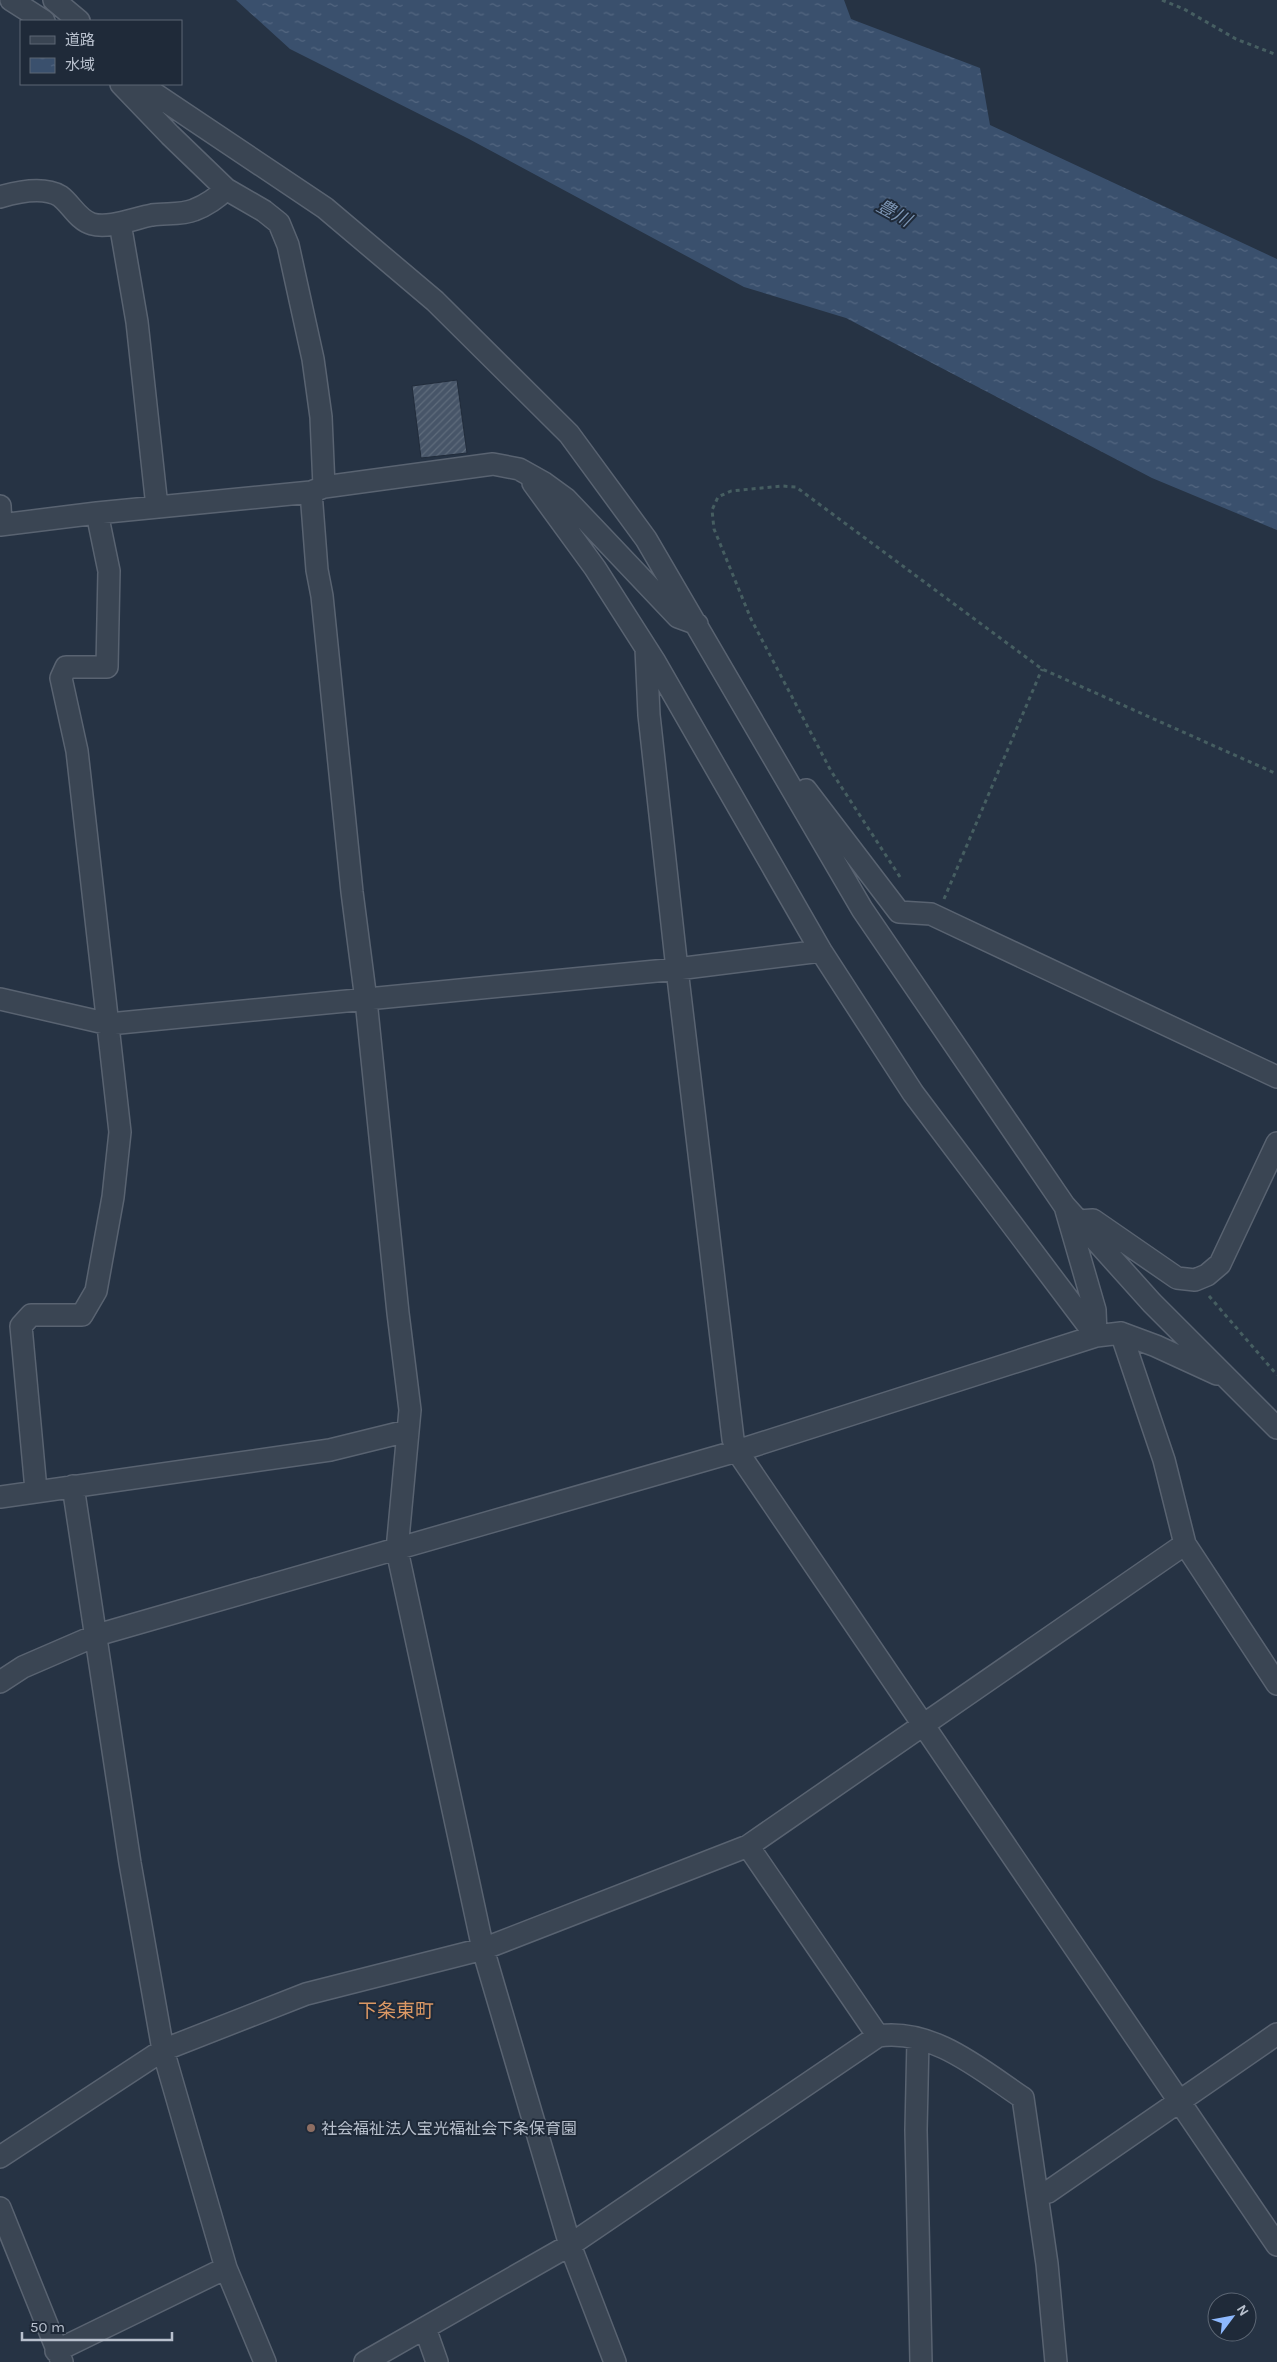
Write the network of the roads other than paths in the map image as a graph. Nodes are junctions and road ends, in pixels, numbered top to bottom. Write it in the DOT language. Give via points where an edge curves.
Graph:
graph roads {
  1 [pos="11,0"];
  2 [pos="54,0"];
  3 [pos="42,20"];
  4 [pos="77,20"];
  5 [pos="122,85"];
  6 [pos="141,85"];
  7 [pos="226,189"];
  8 [pos="0,197"];
  9 [pos="120,223"];
  10 [pos="525,472"];
  11 [pos="317,490"];
  12 [pos="157,507"];
  13 [pos="97,513"];
  14 [pos="0,519"];
  15 [pos="697,624"];
  16 [pos="646,648"];
  17 [pos="780,767"];
  18 [pos="821,951"];
  19 [pos="677,969"];
  20 [pos="0,999"];
  21 [pos="366,1000"];
  22 [pos="109,1024"];
  23 [pos="1277,1077"];
  24 [pos="1277,1143"];
  25 [pos="1064,1205"];
  26 [pos="1078,1221"];
  27 [pos="1121,1333"];
  28 [pos="1096,1336"];
  29 [pos="1228,1379"];
  30 [pos="1277,1428"];
  31 [pos="407,1431"];
  32 [pos="737,1451"];
  33 [pos="73,1486"];
  34 [pos="36,1490"];
  35 [pos="0,1497"];
  36 [pos="1184,1544"];
  37 [pos="397,1550"];
  38 [pos="97,1635"];
  39 [pos="0,1682"];
  40 [pos="1277,1684"];
  41 [pos="924,1725"];
  42 [pos="748,1846"];
  43 [pos="483,1949"];
  44 [pos="1277,2034"];
  45 [pos="878,2036"];
  46 [pos="918,2039"];
  47 [pos="163,2050"];
  48 [pos="1180,2101"];
  49 [pos="0,2157"];
  50 [pos="1037,2195"];
  51 [pos="0,2208"];
  52 [pos="570,2245"];
  53 [pos="1277,2245"];
  54 [pos="7,2248"];
  55 [pos="226,2268"];
  56 [pos="425,2328"];
  57 [pos="59,2356"];
  58 [pos="265,2362"];
  59 [pos="365,2362"];
  60 [pos="437,2362"];
  61 [pos="615,2362"];
  62 [pos="921,2362"];
  63 [pos="1056,2362"];
  1 -- 3 [label="street"];
  2 -- 4 [label="street"];
  5 -- 7 [label="street"];
  6 -- 15 [label="street" via="325,208 436,301 569,434 646,539"];
  7 -- 9 [label="street" via="214,201 192,211"];
  7 -- 11 [label="street" via="279,223 288,245 314,359 321,416"];
  8 -- 9 [label="street" via="40,191 60,196 92,224"];
  9 -- 12 [label="street" via="137,322"];
  10 -- 11 [label="street" via="493,464"];
  10 -- 15 [label="street" via="566,499 678,617"];
  10 -- 16 [label="street" via="595,568"];
  11 -- 12 [label="street"];
  11 -- 21 [label="street" via="317,570"];
  12 -- 13 [label="street"];
  13 -- 14 [label="street"];
  13 -- 22 [label="street" via="108,572 107,667 66,667 61,678 77,751"];
  15 -- 17 [label="street"];
  16 -- 18 [label="street"];
  16 -- 19 [label="street" via="649,715"];
  17 -- 23 [label="street" via="805,788 899,912 931,914"];
  17 -- 25 [label="street" via="862,909"];
  18 -- 19 [label="street"];
  18 -- 28 [label="street" via="913,1093"];
  19 -- 21 [label="street"];
  19 -- 32 [label="street"];
  20 -- 22 [label="street"];
  21 -- 22 [label="street"];
  21 -- 31 [label="street" via="410,1410"];
  22 -- 34 [label="street" via="120,1132 113,1197 96,1292 82,1315 31,1315 21,1326"];
  24 -- 26 [label="street" via="1220,1264 1195,1280 1177,1278 1093,1220"];
  25 -- 26 [label="street"];
  25 -- 28 [label="street" via="1095,1310"];
  26 -- 29 [label="street" via="1152,1303"];
  27 -- 28 [label="street"];
  27 -- 29 [label="street"];
  27 -- 36 [label="street" via="1164,1460"];
  28 -- 32 [label="street"];
  29 -- 30 [label="street"];
  31 -- 33 [label="street" via="330,1450"];
  31 -- 37 [label="street"];
  32 -- 37 [label="street"];
  32 -- 41 [label="street"];
  33 -- 34 [label="street"];
  33 -- 38 [label="street"];
  34 -- 35 [label="street"];
  36 -- 40 [label="street"];
  36 -- 41 [label="street"];
  37 -- 38 [label="street"];
  37 -- 43 [label="street"];
  38 -- 39 [label="street" via="23,1666"];
  38 -- 47 [label="street" via="130,1863"];
  41 -- 42 [label="street"];
  41 -- 48 [label="street"];
  42 -- 43 [label="street"];
  42 -- 45 [label="street"];
  43 -- 47 [label="street" via="306,1994"];
  43 -- 52 [label="street"];
  44 -- 48 [label="street"];
  45 -- 46 [label="street" via="888,2034"];
  45 -- 52 [label="street"];
  46 -- 50 [label="street" via="953,2051 1023,2098"];
  46 -- 62 [label="street" via="916,2130"];
  47 -- 49 [label="street"];
  47 -- 55 [label="street"];
  48 -- 50 [label="street" via="1048,2192"];
  48 -- 53 [label="street"];
  50 -- 63 [label="street" via="1048,2264"];
  51 -- 54 [label="street"];
  52 -- 56 [label="street"];
  52 -- 61 [label="street"];
  54 -- 57 [label="street"];
  55 -- 57 [label="street"];
  55 -- 58 [label="street"];
  56 -- 59 [label="street"];
  56 -- 60 [label="street"];
}
